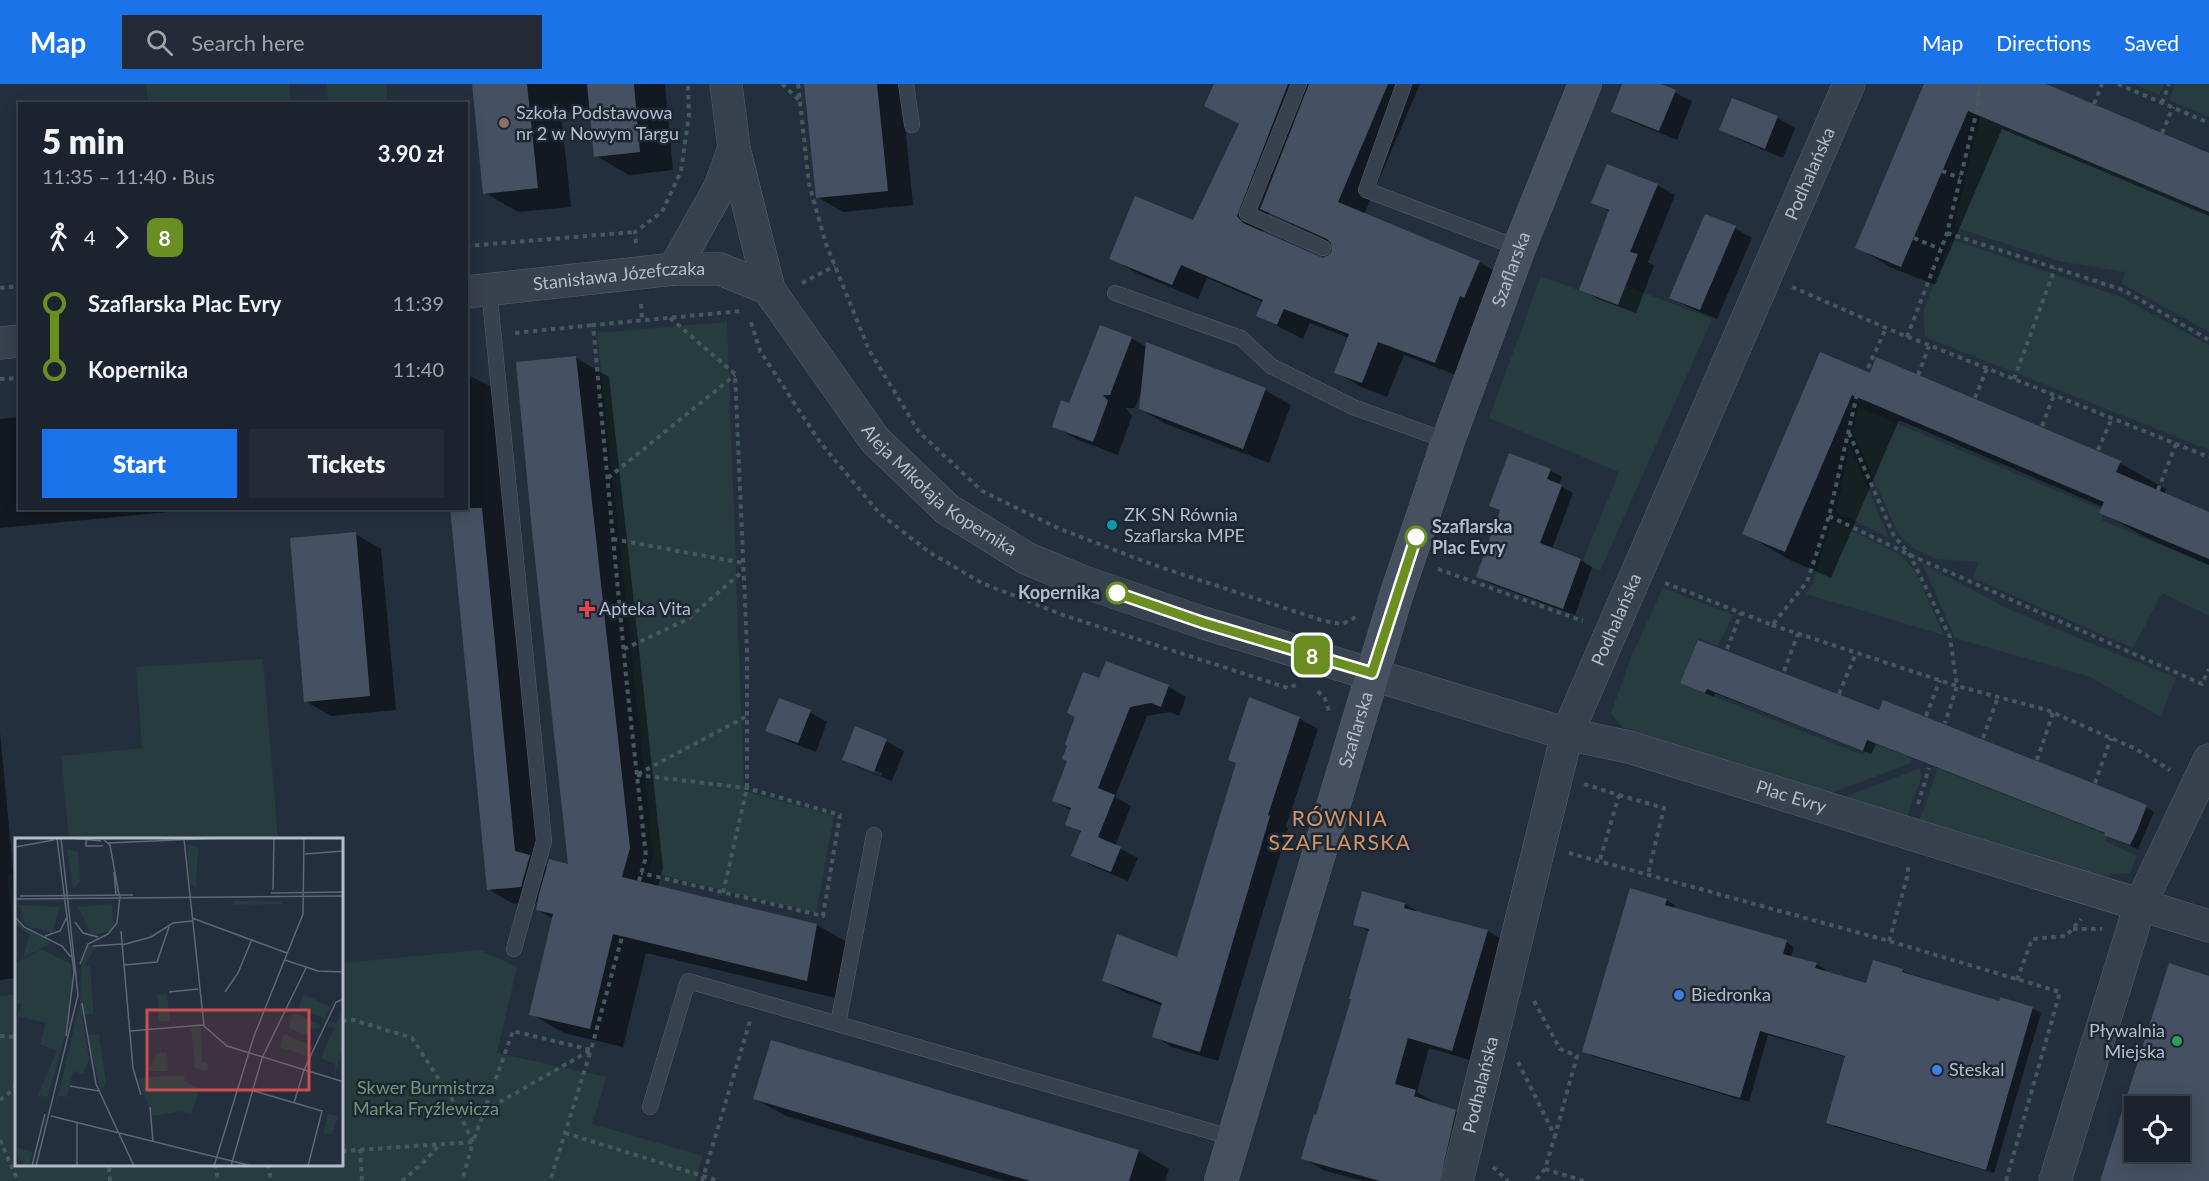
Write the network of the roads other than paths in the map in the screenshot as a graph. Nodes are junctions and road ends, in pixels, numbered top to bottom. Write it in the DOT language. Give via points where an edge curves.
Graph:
graph roads {
  1 [pos="726,84"];
  2 [pos="906,84"];
  3 [pos="1299,84"];
  4 [pos="1404,84"];
  5 [pos="1585,84"];
  6 [pos="1850,84"];
  7 [pos="912,125"];
  8 [pos="734,148"];
  9 [pos="1323,248"];
  10 [pos="1519,248"];
  11 [pos="674,269"];
  12 [pos="478,291"];
  13 [pos="1114,293"];
  14 [pos="758,300"];
  15 [pos="18,341"];
  16 [pos="0,343"];
  17 [pos="1448,441"];
  18 [pos="1372,673"];
  19 [pos="1567,734"];
  20 [pos="2209,760"];
  21 [pos="874,835"];
  22 [pos="2140,905"];
  23 [pos="2209,926"];
  24 [pos="514,950"];
  25 [pos="838,1024"];
  26 [pos="650,1107"];
  27 [pos="1234,1138"];
  28 [pos="1221,1181"];
  29 [pos="1457,1181"];
  30 [pos="2055,1181"];
  1 -- 8 [label="street, Aleja Mikołaja Kopernika"];
  2 -- 7 [label="lane"];
  3 -- 9 [label="lane" via="1247,214"];
  4 -- 10 [label="lane" via="1366,190"];
  5 -- 10 [label="street, Szaflarska"];
  6 -- 19 [label="street, Podhalańska"];
  8 -- 11 [label="street" via="720,187"];
  8 -- 14 [label="street, Aleja Mikołaja Kopernika"];
  10 -- 17 [label="street, Szaflarska"];
  11 -- 12 [label="street, Stanisława Józefczaka"];
  11 -- 14 [label="street, Stanisława Józefczaka" via="720,269"];
  12 -- 24 [label="lane" via="493,335 544,841"];
  13 -- 17 [label="lane" via="1241,338 1271,366 1353,407"];
  14 -- 18 [label="street, Aleja Mikołaja Kopernika" via="875,440 947,509 1026,558 1204,623"];
  15 -- 16 [label="street"];
  17 -- 18 [label="street, Szaflarska"];
  18 -- 19 [label="street, Plac Evry"];
  18 -- 27 [label="street, Szaflarska"];
  19 -- 22 [label="street, Plac Evry" via="1629,747"];
  19 -- 29 [label="street, Podhalańska"];
  20 -- 22 [label="street"];
  21 -- 25 [label="lane"];
  22 -- 23 [label="street, Plac Evry"];
  22 -- 30 [label="street"];
  25 -- 26 [label="lane" via="688,981"];
  25 -- 27 [label="lane"];
  27 -- 28 [label="street, Szaflarska"];
}
